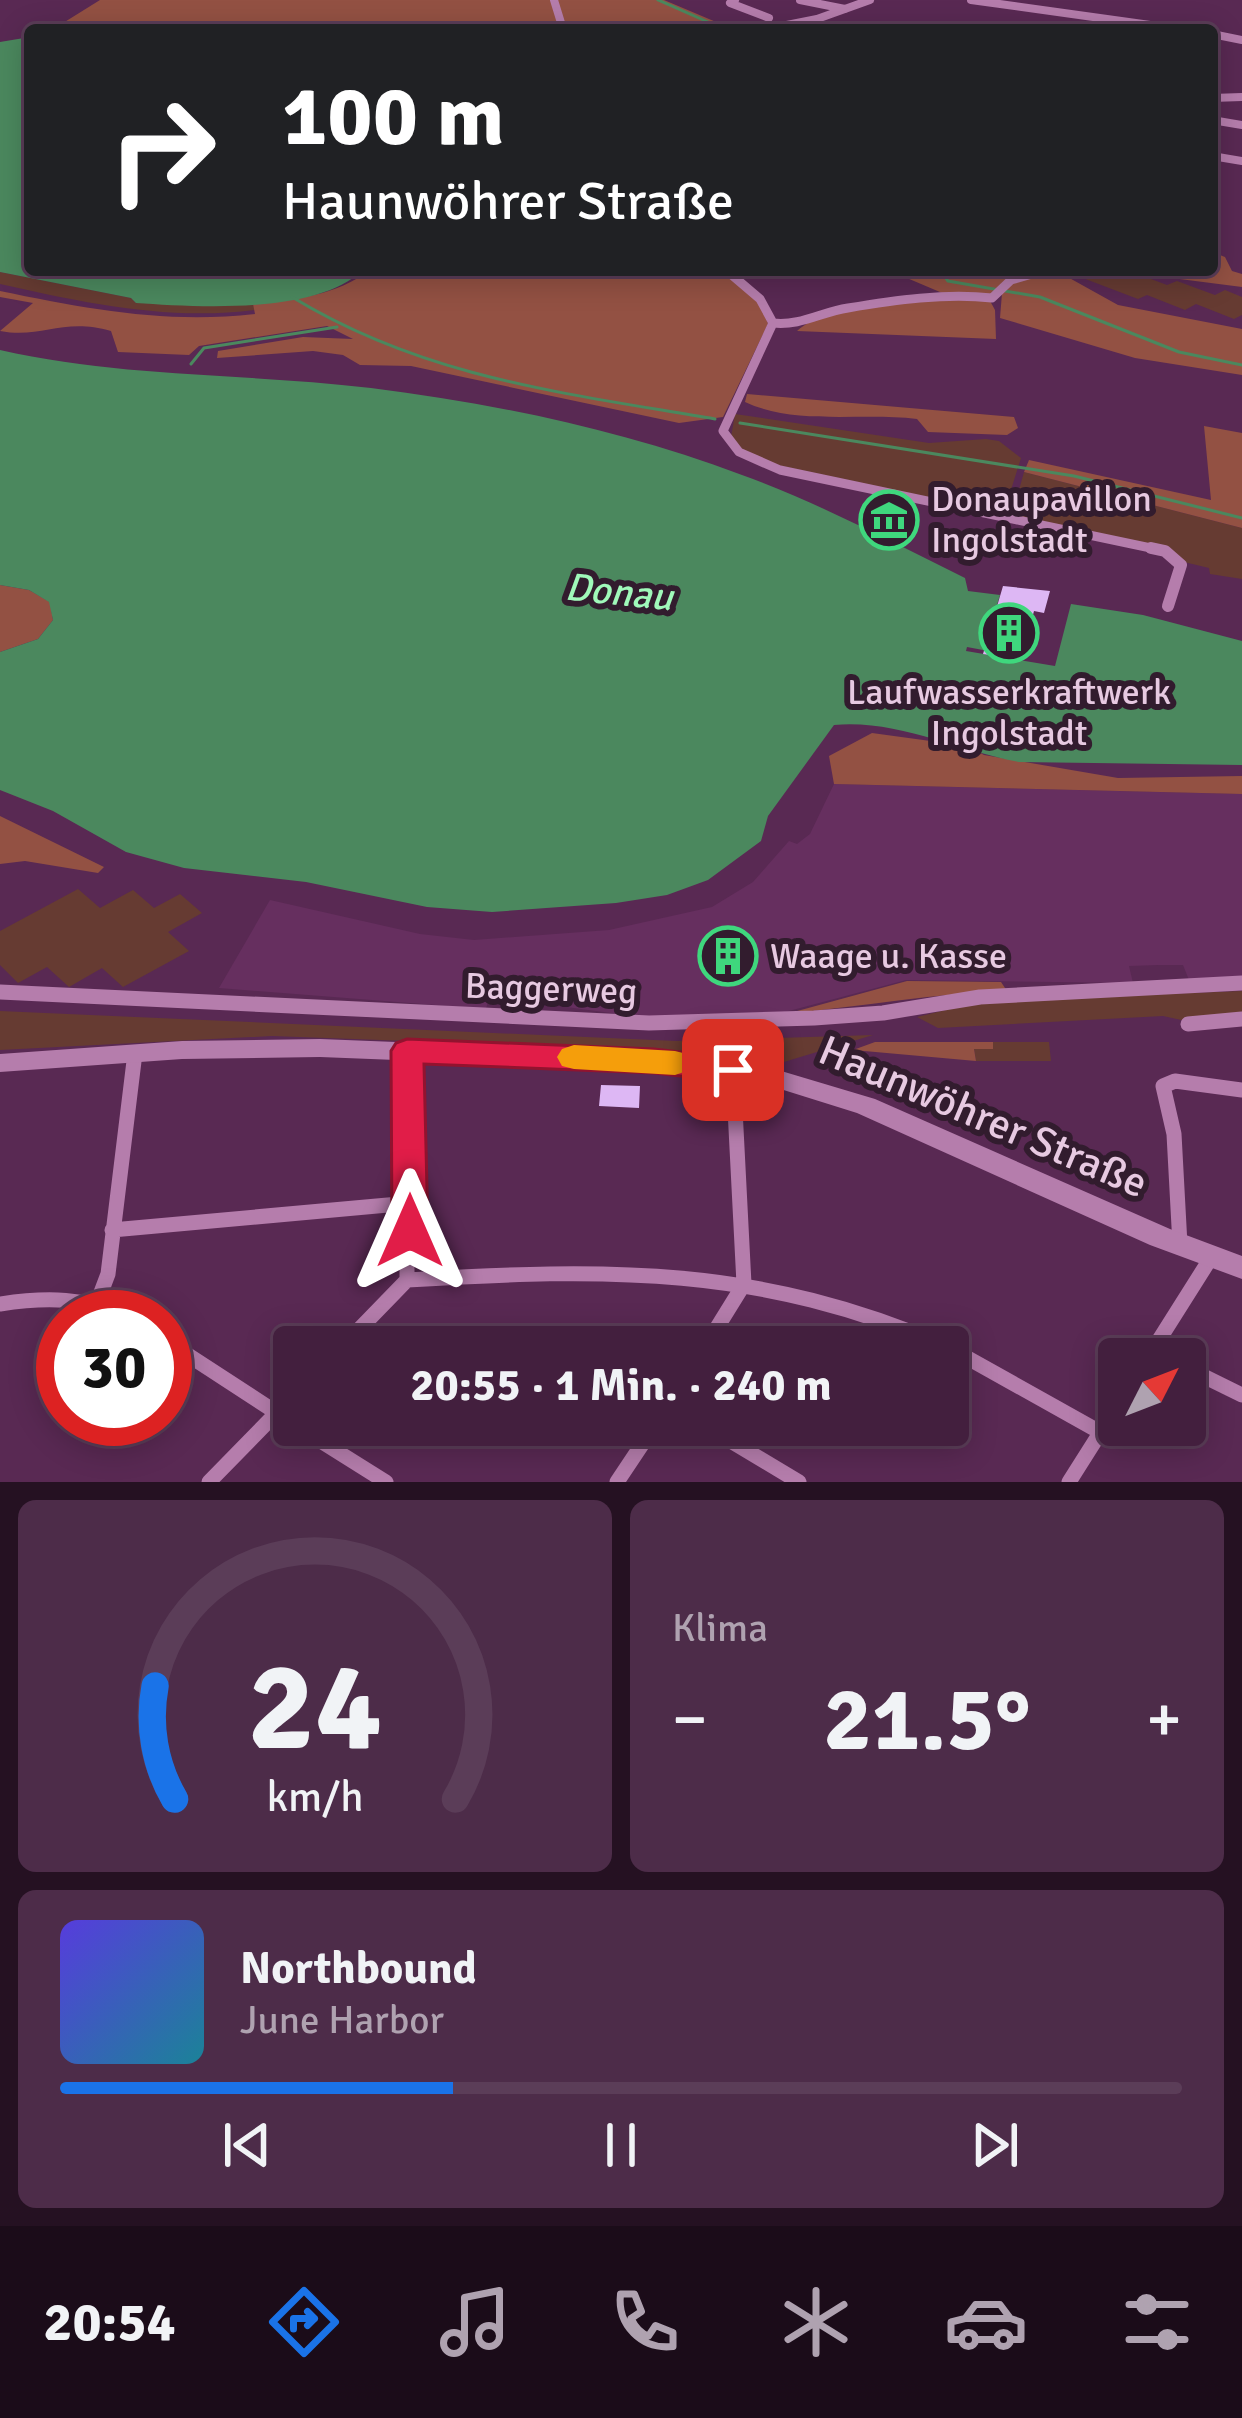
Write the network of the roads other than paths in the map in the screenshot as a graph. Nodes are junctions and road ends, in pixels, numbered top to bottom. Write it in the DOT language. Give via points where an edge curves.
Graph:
graph roads {
  1 [pos="735,0"];
  2 [pos="800,0"];
  3 [pos="871,0"];
  4 [pos="971,0"];
  5 [pos="846,10"];
  6 [pos="769,17"];
  7 [pos="786,24"];
  8 [pos="1143,24"];
  9 [pos="733,276"];
  10 [pos="1032,276"];
  11 [pos="773,323"];
  12 [pos="1168,606"];
  13 [pos="1242,983"];
  14 [pos="0,992"];
  15 [pos="1242,1019"];
  16 [pos="1188,1024"];
  17 [pos="407,1051"];
  18 [pos="135,1053"];
  19 [pos="0,1063"];
  20 [pos="733,1070"];
  21 [pos="1242,1090"];
  22 [pos="410,1203"];
  23 [pos="112,1230"];
  24 [pos="1180,1245"];
  25 [pos="1212,1256"];
  26 [pos="1242,1258"];
  27 [pos="1242,1268"];
  28 [pos="407,1280"];
  29 [pos="744,1284"];
  30 [pos="102,1290"];
  31 [pos="36,1302"];
  32 [pos="0,1304"];
  33 [pos="362,1326"];
  34 [pos="718,1326"];
  35 [pos="902,1326"];
  36 [pos="1166,1338"];
  37 [pos="192,1358"];
  38 [pos="969,1359"];
  39 [pos="1206,1377"];
  40 [pos="1242,1395"];
  41 [pos="273,1411"];
  42 [pos="273,1416"];
  43 [pos="1098,1431"];
  44 [pos="1098,1436"];
  45 [pos="329,1446"];
  46 [pos="642,1446"];
  47 [pos="739,1446"];
  48 [pos="1075,1480"];
  49 [pos="209,1482"];
  50 [pos="386,1482"];
  51 [pos="617,1482"];
  52 [pos="799,1482"];
  1 -- 6 [label="street"];
  2 -- 5 [label="street"];
  3 -- 5 [label="street"];
  4 -- 8 [label="street"];
  5 -- 7 [label="street"];
  9 -- 11 [label="street" via="760,298"];
  10 -- 11 [label="street" via="992,298 948,293"];
  11 -- 12 [label="street" via="723,431 738,452 780,470 1165,551 1181,565"];
  13 -- 14 [label="street, Baggerweg" via="669,1023"];
  15 -- 16 [label="street"];
  17 -- 18 [label="street, Haunwöhrer Straße"];
  17 -- 20 [label="street, Haunwöhrer Straße"];
  17 -- 22 [label="street"];
  18 -- 19 [label="street, Haunwöhrer Straße"];
  18 -- 23 [label="street"];
  20 -- 24 [label="street, Haunwöhrer Straße" via="866,1106"];
  20 -- 29 [label="street"];
  21 -- 24 [label="street" via="1163,1086"];
  22 -- 23 [label="street"];
  22 -- 28 [label="street"];
  23 -- 30 [label="street"];
  24 -- 25 [label="street, Haunwöhrer Straße"];
  25 -- 26 [label="street, Haunwöhrer Straße"];
  25 -- 27 [label="street, Haunwöhrer Straße"];
  25 -- 36 [label="street"];
  28 -- 29 [label="street" via="653,1273"];
  28 -- 33 [label="street"];
  29 -- 34 [label="street"];
  29 -- 35 [label="street" via="814,1294"];
  31 -- 32 [label="street"];
  37 -- 41 [label="street"];
  38 -- 43 [label="street"];
  39 -- 40 [label="street"];
  42 -- 49 [label="street"];
  44 -- 48 [label="street"];
  45 -- 50 [label="street"];
  46 -- 51 [label="street"];
  47 -- 52 [label="street"];
}
